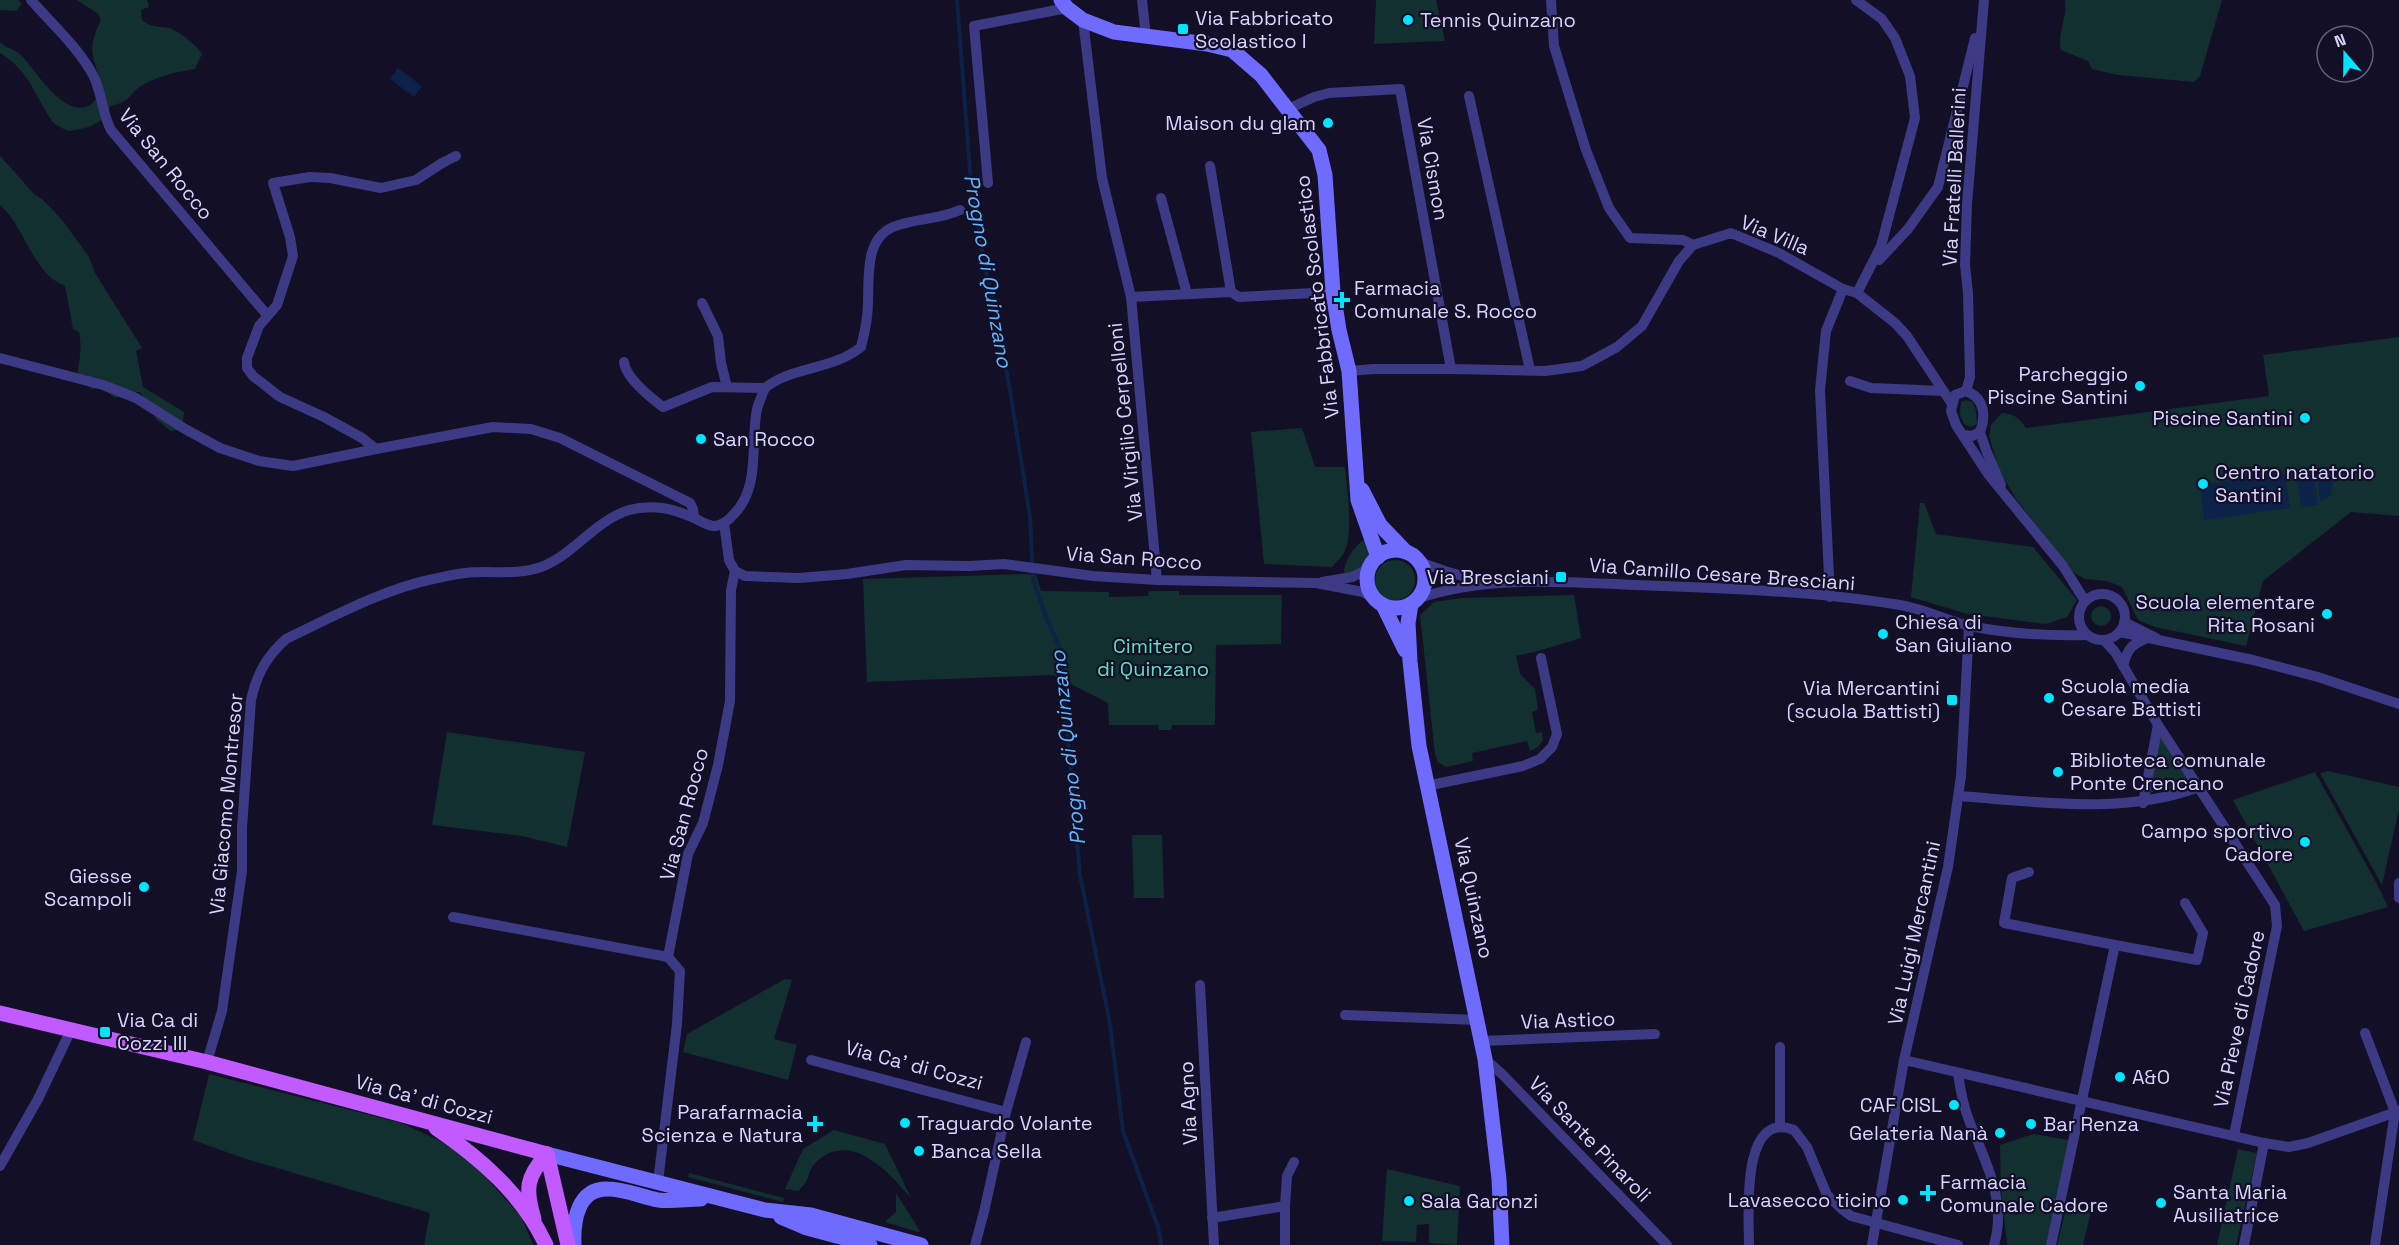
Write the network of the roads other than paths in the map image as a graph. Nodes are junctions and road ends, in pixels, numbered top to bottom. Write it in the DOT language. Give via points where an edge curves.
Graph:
graph roads {
  1 [pos="31,0"];
  2 [pos="1142,0"];
  3 [pos="1551,0"];
  4 [pos="1856,0"];
  5 [pos="1064,4"];
  6 [pos="1874,5"];
  7 [pos="1983,6"];
  8 [pos="1083,20"];
  9 [pos="1146,37"];
  10 [pos="1469,96"];
  11 [pos="1288,110"];
  12 [pos="456,156"];
  13 [pos="1210,166"];
  14 [pos="988,183"];
  15 [pos="1161,198"];
  16 [pos="960,210"];
  17 [pos="1693,244"];
  18 [pos="1871,270"];
  19 [pos="1843,289"];
  20 [pos="1231,291"];
  21 [pos="1333,292"];
  22 [pos="1857,293"];
  23 [pos="1187,294"];
  24 [pos="1131,297"];
  25 [pos="702,303"];
  26 [pos="267,315"];
  27 [pos="0,358"];
  28 [pos="624,362"];
  29 [pos="1451,369"];
  30 [pos="1530,370"];
  31 [pos="1349,371"];
  32 [pos="1850,381"];
  33 [pos="727,387"];
  34 [pos="765,388"];
  35 [pos="1942,391"];
  36 [pos="1966,391"];
  37 [pos="1952,404"];
  38 [pos="1980,432"];
  39 [pos="1964,435"];
  40 [pos="376,449"];
  41 [pos="1356,473"];
  42 [pos="2006,496"];
  43 [pos="694,518"];
  44 [pos="724,523"];
  45 [pos="1406,552"];
  46 [pos="1374,562"];
  47 [pos="1419,562"];
  48 [pos="735,571"];
  49 [pos="1157,580"];
  50 [pos="1487,582"];
  51 [pos="1316,583"];
  52 [pos="1830,597"];
  53 [pos="2089,598"];
  54 [pos="1379,601"];
  55 [pos="1415,601"];
  56 [pos="2079,620"];
  57 [pos="1969,626"];
  58 [pos="2116,633"];
  59 [pos="2087,635"];
  60 [pos="2058,636"];
  61 [pos="2145,639"];
  62 [pos="2158,640"];
  63 [pos="1541,658"];
  64 [pos="1410,661"];
  65 [pos="2123,666"];
  66 [pos="2399,704"];
  67 [pos="2158,725"];
  68 [pos="1426,786"];
  69 [pos="2199,788"];
  70 [pos="1959,796"];
  71 [pos="2143,803"];
  72 [pos="2029,872"];
  73 [pos="2399,883"];
  74 [pos="2399,898"];
  75 [pos="2185,903"];
  76 [pos="453,917"];
  77 [pos="2115,945"];
  78 [pos="668,957"];
  79 [pos="1200,985"];
  80 [pos="0,1012"];
  81 [pos="1346,1015"];
  82 [pos="1478,1020"];
  83 [pos="71,1030"];
  84 [pos="2365,1033"];
  85 [pos="1655,1034"];
  86 [pos="1482,1041"];
  87 [pos="1026,1042"];
  88 [pos="1780,1047"];
  89 [pos="1485,1059"];
  90 [pos="811,1060"];
  91 [pos="1904,1060"];
  92 [pos="207,1062"];
  93 [pos="1958,1073"];
  94 [pos="2082,1102"];
  95 [pos="2397,1111"];
  96 [pos="1006,1112"];
  97 [pos="426,1121"];
  98 [pos="1780,1127"];
  99 [pos="2234,1135"];
  100 [pos="2264,1143"];
  101 [pos="547,1154"];
  102 [pos="1294,1162"];
  103 [pos="0,1166"];
  104 [pos="658,1182"];
  105 [pos="718,1198"];
  106 [pos="1285,1206"];
  107 [pos="765,1210"];
  108 [pos="1212,1218"];
  109 [pos="1876,1223"];
  110 [pos="537,1227"];
  111 [pos="546,1245"];
  112 [pos="568,1245"];
  113 [pos="574,1245"];
  114 [pos="870,1245"];
  115 [pos="921,1245"];
  116 [pos="975,1245"];
  117 [pos="1214,1245"];
  118 [pos="1285,1245"];
  119 [pos="1502,1245"];
  120 [pos="1667,1245"];
  121 [pos="1749,1245"];
  122 [pos="1872,1245"];
  123 [pos="1958,1245"];
  124 [pos="1994,1245"];
  125 [pos="2051,1245"];
  126 [pos="2244,1245"];
  127 [pos="2375,1245"];
  1 -- 26 [label="street, Via San Rocco" via="94,78 111,130"];
  2 -- 9 [label="street"];
  3 -- 17 [label="street" via="1554,46 1586,150 1609,208 1630,238 1683,240"];
  4 -- 6 [label="street"];
  5 -- 8 [label="street, Via Fabbricato Scolastico"];
  5 -- 14 [label="street" via="974,26"];
  6 -- 18 [label="street" via="1895,38 1910,76 1915,118 1886,229"];
  7 -- 18 [label="street" via="1938,187 1908,229"];
  7 -- 36 [label="street, Via Fratelli Ballerini" via="1967,204 1965,265 1970,377"];
  8 -- 9 [label="street, Via Fabbricato Scolastico" via="1114,32"];
  8 -- 24 [label="street, Via Virgilio Cerpelloni" via="1102,178"];
  9 -- 11 [label="street, Via Fabbricato Scolastico" via="1232,50 1261,75"];
  10 -- 30 [label="street"];
  11 -- 21 [label="street, Via Fabbricato Scolastico" via="1319,150 1325,175"];
  11 -- 29 [label="street, Via Cismon" via="1329,93 1400,89"];
  12 -- 26 [label="street" via="416,180 381,188 310,177 273,183 293,256 277,304"];
  13 -- 20 [label="street"];
  15 -- 23 [label="street"];
  16 -- 34 [label="street" via="905,223 880,236 870,266 861,347 844,359 784,377"];
  17 -- 19 [label="street, Via Villa" via="1731,233 1779,253"];
  17 -- 30 [label="street" via="1642,326 1617,347 1582,366"];
  18 -- 22 [label="street"];
  19 -- 22 [label="street, Via Villa"];
  19 -- 52 [label="street" via="1826,331 1820,390"];
  20 -- 21 [label="street, Via Virgilio Cerpelloni" via="1239,297"];
  20 -- 23 [label="street, Via Virgilio Cerpelloni"];
  21 -- 31 [label="street, Via Fabbricato Scolastico"];
  22 -- 35 [label="street, Via Villa" via="1907,336"];
  23 -- 24 [label="street, Via Virgilio Cerpelloni"];
  24 -- 49 [label="street, Via Virgilio Cerpelloni"];
  25 -- 33 [label="street" via="718,336"];
  26 -- 40 [label="street" via="247,358 247,368 253,376 280,397 324,417"];
  27 -- 40 [label="street" via="103,385 136,398 220,448 259,461 293,466"];
  28 -- 33 [label="street" via="624,368 663,407 712,387"];
  29 -- 30 [label="street"];
  29 -- 31 [label="street"];
  31 -- 41 [label="street, Via Fabbricato Scolastico"];
  32 -- 35 [label="street" via="1871,388"];
  33 -- 34 [label="street"];
  34 -- 44 [label="street" via="758,409 752,478 736,513"];
  35 -- 37 [label="street, Via Villa"];
  36 -- 37 [label="street" via="1955,395"];
  36 -- 38 [label="street, Via Villa" via="1981,404 1984,413"];
  37 -- 39 [label="street, Via Villa" via="1953,419"];
  38 -- 39 [label="street"];
  38 -- 42 [label="street, Via Villa"];
  39 -- 42 [label="street, Via Villa"];
  40 -- 43 [label="street" via="493,427 531,429 561,438 690,503"];
  41 -- 45 [label="street, Via Fabbricato Scolastico" via="1380,525"];
  41 -- 46 [label="street, Via Fabbricato Scolastico" via="1359,508 1370,531"];
  42 -- 53 [label="street, Via Villa" via="2070,576 2080,582"];
  43 -- 44 [label="street" via="715,526"];
  43 -- 92 [label="street, Via Giacomo Montresor" via="656,506 625,512 602,522 564,556 542,567 508,573 465,573 412,584 286,639 271,652 255,681 251,700 242,871 222,1011"];
  44 -- 48 [label="street, Via San Rocco" via="729,560"];
  45 -- 46 [label="street" via="1393,551"];
  45 -- 47 [label="street"];
  46 -- 51 [label="street, Via San Rocco" via="1352,577"];
  46 -- 54 [label="street, Via Quinzano" via="1368,587"];
  47 -- 50 [label="street, Via Camillo Cesare Bresciani"];
  47 -- 55 [label="street, Via Quinzano" via="1424,589"];
  48 -- 49 [label="street, Via San Rocco" via="763,578 799,578 906,566 1020,565"];
  48 -- 78 [label="street, Via San Rocco" via="731,590 730,700 703,824 688,854"];
  49 -- 51 [label="street, Via San Rocco"];
  50 -- 52 [label="street, Via Camillo Cesare Bresciani" via="1729,588"];
  50 -- 55 [label="street, Via Camillo Cesare Bresciani" via="1446,589"];
  51 -- 54 [label="street, Via San Rocco" via="1364,592"];
  52 -- 57 [label="street, Via Camillo Cesare Bresciani" via="1903,606"];
  53 -- 56 [label="street" via="2080,609"];
  53 -- 58 [label="street" via="2103,593 2117,598 2125,612"];
  54 -- 55 [label="street" via="1392,608"];
  54 -- 64 [label="street, Via Quinzano"];
  55 -- 64 [label="street, Via Quinzano" via="1408,623"];
  56 -- 59 [label="street"];
  56 -- 60 [label="street"];
  57 -- 60 [label="street, Via Camillo Cesare Bresciani"];
  57 -- 70 [label="street, Via Luigi Mercantini"];
  58 -- 59 [label="street"];
  58 -- 61 [label="street"];
  58 -- 62 [label="street" via="2150,633"];
  58 -- 65 [label="street, Via Pieve di Cadore" via="2115,652"];
  59 -- 60 [label="street, Via Camillo Cesare Bresciani"];
  61 -- 62 [label="street"];
  61 -- 65 [label="street" via="2127,651"];
  62 -- 66 [label="street" via="2318,677"];
  63 -- 68 [label="street" via="1557,734 1552,747 1540,759 1523,766"];
  64 -- 68 [label="street, Via Quinzano"];
  65 -- 67 [label="street, Via Pieve di Cadore"];
  67 -- 69 [label="street, Via Pieve di Cadore"];
  67 -- 71 [label="street"];
  68 -- 82 [label="street, Via Quinzano"];
  69 -- 71 [label="street"];
  69 -- 99 [label="street, Via Pieve di Cadore" via="2275,905 2277,926"];
  70 -- 71 [label="street"];
  70 -- 91 [label="street, Via Luigi Mercantini" via="1948,867"];
  72 -- 77 [label="street" via="2012,878 2004,923"];
  73 -- 74 [label="street"];
  75 -- 77 [label="street" via="2203,933 2197,960"];
  76 -- 78 [label="street"];
  77 -- 94 [label="street"];
  78 -- 104 [label="street" via="680,971"];
  79 -- 108 [label="street, Via Agno"];
  80 -- 83 [label="main road, Via Ca' di Cozzi"];
  81 -- 82 [label="street"];
  82 -- 86 [label="street, Via Quinzano"];
  83 -- 92 [label="main road, Via Ca' di Cozzi"];
  83 -- 103 [label="street"];
  84 -- 95 [label="street"];
  85 -- 86 [label="street, Via Astico"];
  86 -- 89 [label="street, Via Quinzano"];
  87 -- 96 [label="street"];
  88 -- 98 [label="street"];
  89 -- 119 [label="street, Via Quinzano" via="1499,1179"];
  89 -- 120 [label="street, Via Sante Pinaroli"];
  90 -- 96 [label="street, Via Ca' di Cozzi"];
  91 -- 93 [label="street"];
  91 -- 109 [label="street, Via Luigi Mercantini"];
  92 -- 97 [label="main road, Via Ca' di Cozzi"];
  93 -- 94 [label="street"];
  93 -- 124 [label="street" via="1969,1121 1995,1183 1999,1228"];
  94 -- 99 [label="street"];
  94 -- 125 [label="street"];
  95 -- 100 [label="street" via="2308,1143 2289,1147"];
  95 -- 127 [label="street"];
  96 -- 116 [label="street"];
  97 -- 101 [label="main road, Via Ca' di Cozzi"];
  97 -- 110 [label="main road" via="483,1162"];
  98 -- 109 [label="street" via="1794,1130 1807,1147 1827,1195 1851,1216"];
  98 -- 121 [label="street" via="1764,1134 1754,1155"];
  99 -- 100 [label="street"];
  100 -- 126 [label="street"];
  101 -- 104 [label="street, Via Ca' di Cozzi"];
  101 -- 110 [label="main road" via="531,1176 528,1190"];
  101 -- 112 [label="main road"];
  102 -- 106 [label="street" via="1287,1176"];
  104 -- 105 [label="street, Via Ca' di Cozzi"];
  105 -- 107 [label="street, Via Ca' di Cozzi"];
  105 -- 113 [label="street" via="660,1200 596,1190 578,1209"];
  106 -- 108 [label="street"];
  106 -- 118 [label="street"];
  107 -- 114 [label="street, Via Ca' di Cozzi" via="807,1228"];
  107 -- 115 [label="street, Via Ca' di Cozzi" via="810,1215"];
  108 -- 117 [label="street, Via Agno"];
  109 -- 122 [label="street, Via Luigi Mercantini"];
  109 -- 123 [label="street"];
  110 -- 111 [label="main road"];
}
